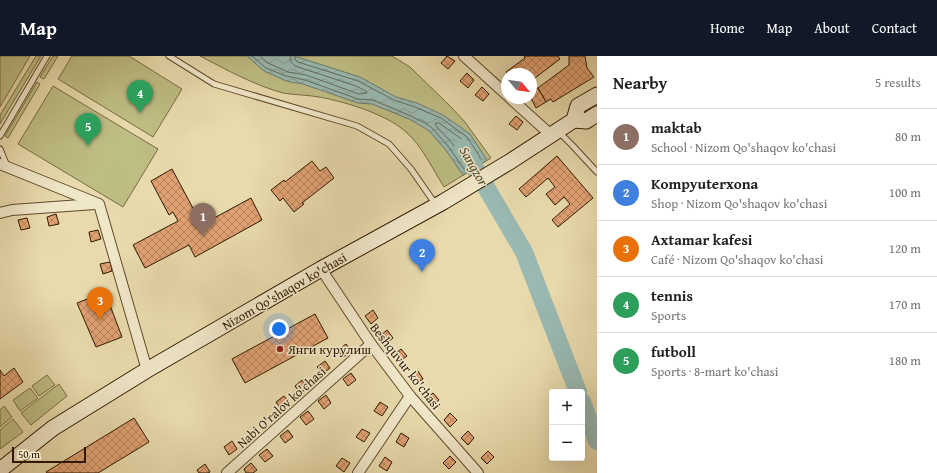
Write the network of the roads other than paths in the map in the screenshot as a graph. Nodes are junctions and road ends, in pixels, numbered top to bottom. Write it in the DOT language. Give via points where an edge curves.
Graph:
graph roads {
  1 [pos="46,56"];
  2 [pos="169,56"];
  3 [pos="464,56"];
  4 [pos="501,90"];
  5 [pos="597,94"];
  6 [pos="518,104"];
  7 [pos="597,114"];
  8 [pos="574,120"];
  9 [pos="554,133"];
  10 [pos="0,136"];
  11 [pos="0,149"];
  12 [pos="4,166"];
  13 [pos="597,172"];
  14 [pos="99,204"];
  15 [pos="440,204"];
  16 [pos="0,214"];
  17 [pos="321,269"];
  18 [pos="371,344"];
  19 [pos="147,370"];
  20 [pos="410,396"];
  21 [pos="0,470"];
  22 [pos="227,473"];
  23 [pos="358,473"];
  24 [pos="478,473"];
  1 -- 10 [label="lane"];
  2 -- 15 [label="lane" via="214,84 357,126 389,144"];
  3 -- 4 [label="street"];
  5 -- 8 [label="main road" via="578,106"];
  6 -- 9 [label="street"];
  7 -- 8 [label="main road, Nizom Qo'shaqov ko'chasi" via="586,121"];
  8 -- 9 [label="main road, Nizom Qo'shaqov ko'chasi"];
  9 -- 13 [label="lane" via="572,145"];
  9 -- 15 [label="main road, Nizom Qo'shaqov ko'chasi"];
  11 -- 12 [label="lane"];
  12 -- 14 [label="street"];
  14 -- 16 [label="street" via="12,210"];
  14 -- 19 [label="street"];
  15 -- 17 [label="main road, Nizom Qo'shaqov ko'chasi"];
  17 -- 18 [label="street, Beshquvur ko'chasi"];
  17 -- 19 [label="main road, Nizom Qo'shaqov ko'chasi"];
  18 -- 20 [label="street, Beshquvur ko'chasi"];
  18 -- 22 [label="street, Nabi O'ralov ko'chasi"];
  19 -- 21 [label="main road, Nizom Qo'shaqov ko'chasi" via="53,428"];
  20 -- 23 [label="street"];
  20 -- 24 [label="street, Beshquvur ko'chasi"];
}
